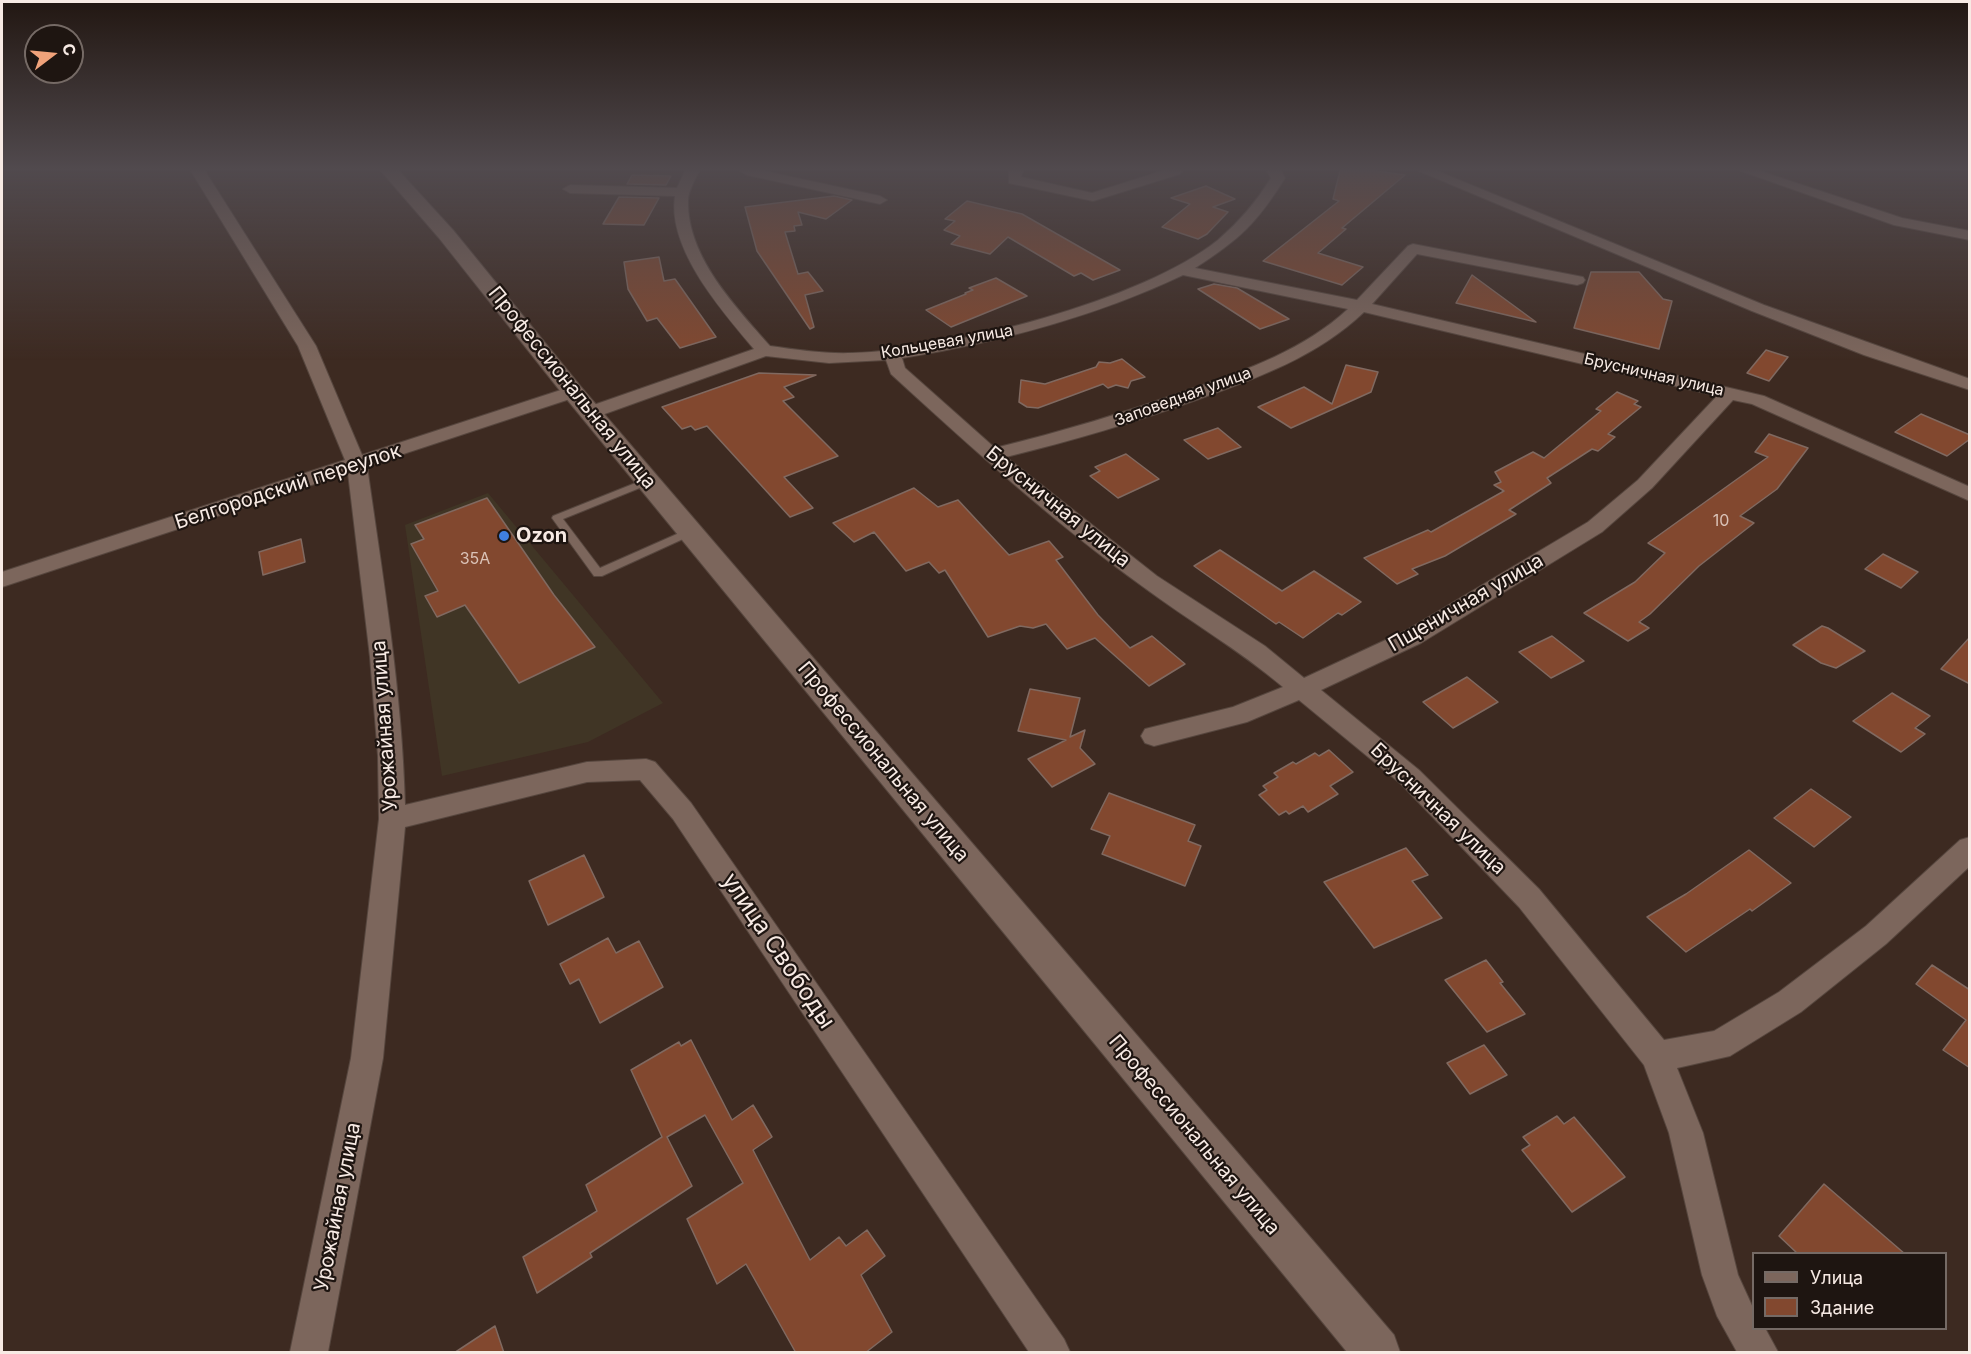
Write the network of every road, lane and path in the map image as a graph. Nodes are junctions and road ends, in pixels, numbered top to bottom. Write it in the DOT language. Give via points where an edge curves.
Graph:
graph roads {
  1 [pos="238,234"];
  2 [pos="446,234"];
  3 [pos="688,234"];
  4 [pos="1231,234"];
  5 [pos="1579,234"];
  6 [pos="1182,270"];
  7 [pos="1577,280"];
  8 [pos="1360,306"];
  9 [pos="765,351"];
  10 [pos="892,355"];
  11 [pos="1970,385"];
  12 [pos="1730,392"];
  13 [pos="583,402"];
  14 [pos="991,454"];
  15 [pos="357,465"];
  16 [pos="648,481"];
  17 [pos="1970,495"];
  18 [pos="690,532"];
  19 [pos="2,580"];
  20 [pos="1304,688"];
  21 [pos="1154,736"];
  22 [pos="392,819"];
  23 [pos="1970,848"];
  24 [pos="1657,1056"];
  25 [pos="309,1353"];
  26 [pos="1051,1353"];
  27 [pos="1377,1353"];
  28 [pos="1759,1353"];
  1 -- 15 [label="street, Урожайная улица" via="307,345"];
  2 -- 13 [label="street, Профессиональная улица"];
  3 -- 9 [label="street" via="699,264 736,318"];
  4 -- 6 [label="street, Кольцевая улица"];
  5 -- 11 [label="street" via="1758,308"];
  6 -- 8 [label="street, Брусничная улица"];
  6 -- 10 [label="street, Кольцевая улица" via="1127,295 1055,320"];
  7 -- 8 [label="street, Заповедная улица" via="1413,249"];
  8 -- 12 [label="street, Брусничная улица"];
  8 -- 14 [label="street, Заповедная улица" via="1329,333 1266,368 1072,435"];
  9 -- 10 [label="street, Кольцевая улица" via="838,358"];
  9 -- 13 [label="street, Белгородский переулок"];
  10 -- 14 [label="street, Брусничная улица" via="897,370"];
  12 -- 17 [label="street, Брусничная улица" via="1794,414"];
  12 -- 20 [label="street, Пщеничная улица" via="1645,484 1595,527 1413,637"];
  13 -- 15 [label="street, Белгородский переулок"];
  13 -- 16 [label="street, Профессиональная улица"];
  14 -- 20 [label="street, Брусничная улица" via="1149,581"];
  15 -- 19 [label="street, Белгородский переулок"];
  15 -- 22 [label="street, Урожайная улица" via="382,657"];
  16 -- 18 [label="street, Профессиональная улица"];
  16 -- 18 [label="lane" via="557,518 598,573"];
  18 -- 27 [label="street, Профессиональная улица"];
  20 -- 21 [label="street, Пщеничная улица" via="1238,715"];
  20 -- 24 [label="street, Брусничная улица" via="1410,777 1529,897"];
  22 -- 25 [label="street, Урожайная улица" via="367,1058"];
  22 -- 26 [label="street, улица Свободы" via="586,772 646,769 682,811"];
  23 -- 24 [label="street" via="1876,935 1790,1002 1719,1045"];
  24 -- 28 [label="street, Брусничная улица" via="1686,1134 1730,1303"];
}
